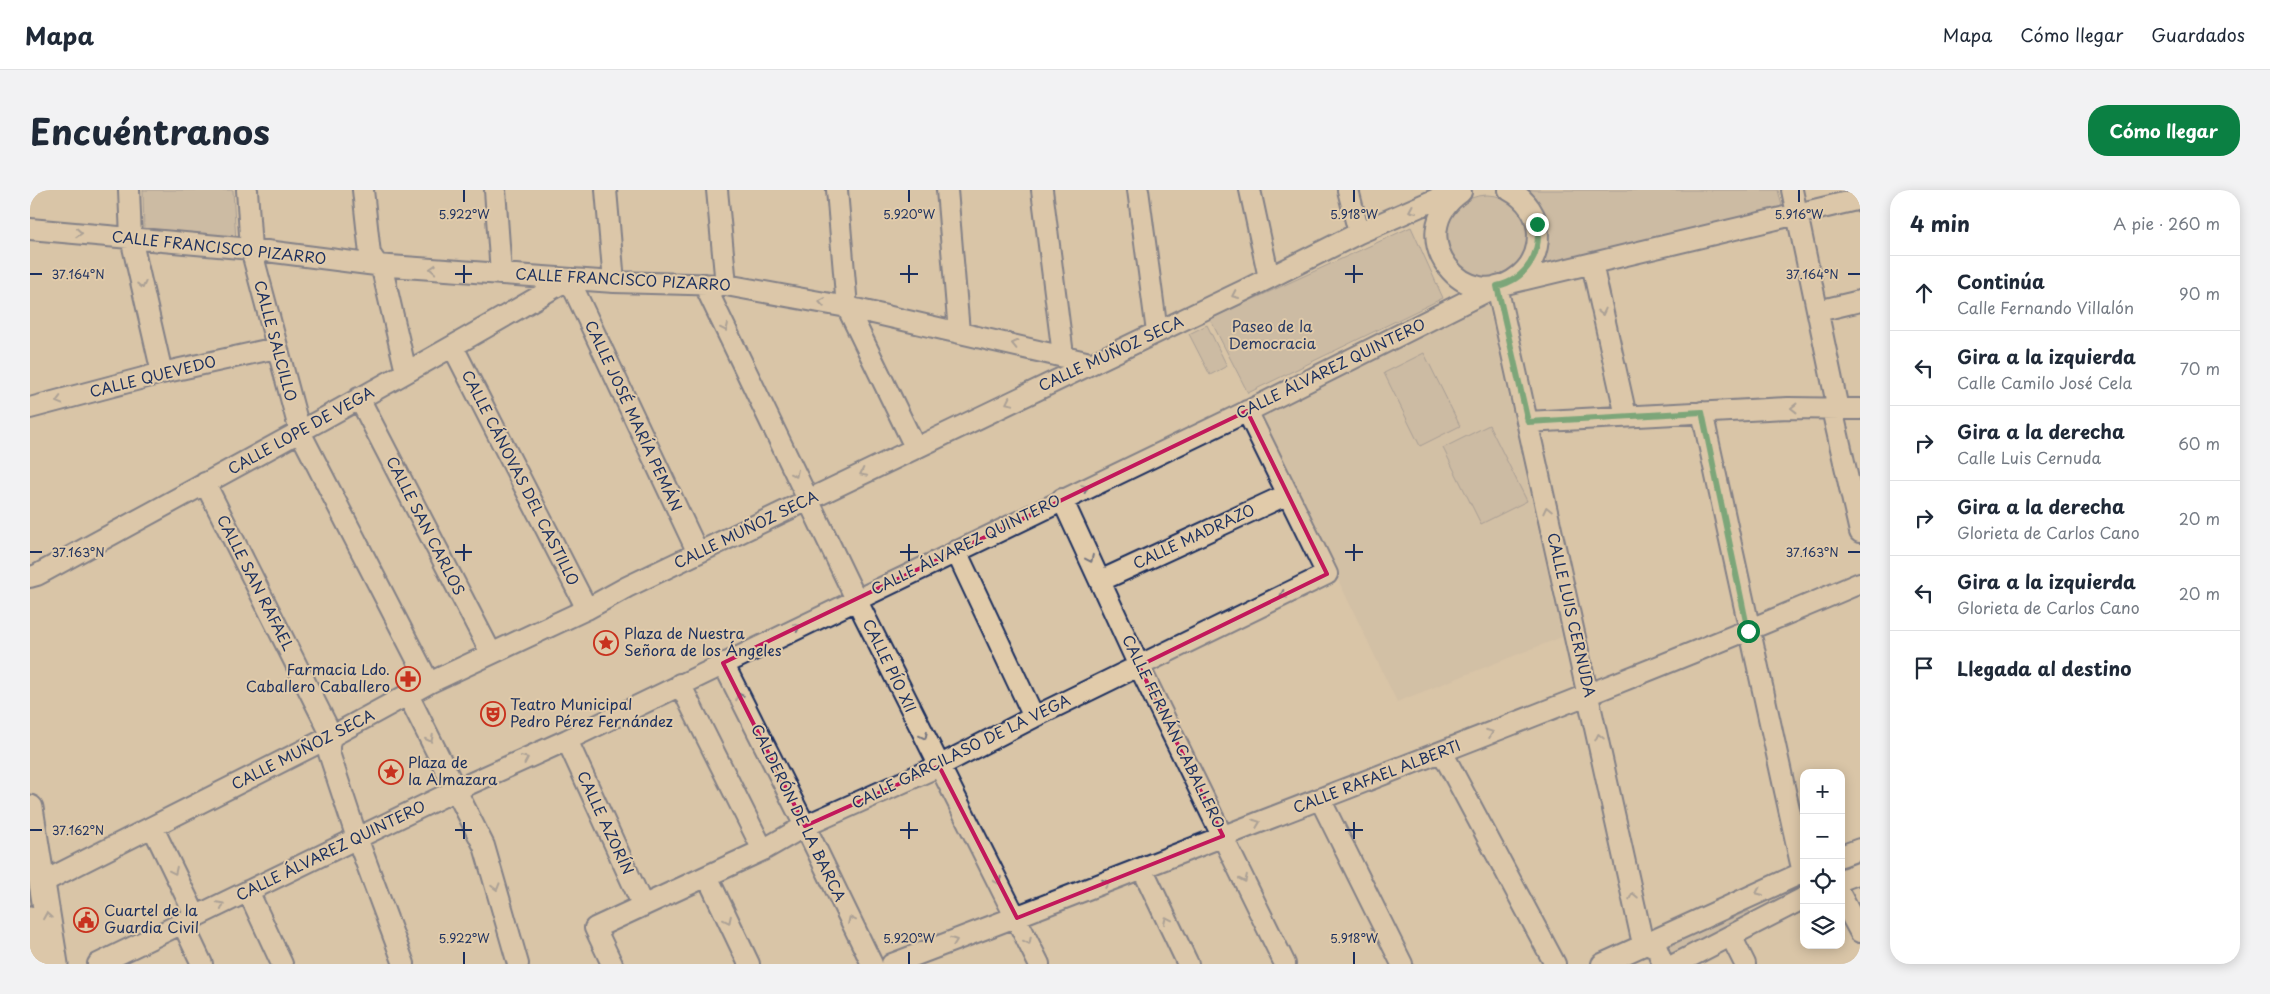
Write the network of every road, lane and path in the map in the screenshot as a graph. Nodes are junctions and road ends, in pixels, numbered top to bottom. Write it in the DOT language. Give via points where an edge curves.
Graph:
graph roads {
  1 [pos="129,190"];
  2 [pos="247,190"];
  3 [pos="363,190"];
  4 [pos="495,190"];
  5 [pos="606,190"];
  6 [pos="717,190"];
  7 [pos="837,190"];
  8 [pos="947,190"];
  9 [pos="1042,190"];
  10 [pos="1138,190"];
  11 [pos="1250,190"];
  12 [pos="1348,190"];
  13 [pos="1457,190"];
  14 [pos="1466,190"];
  15 [pos="1509,190"];
  16 [pos="1792,190"];
  17 [pos="1860,198"];
  18 [pos="1797,213"];
  19 [pos="30,229"];
  20 [pos="1359,233"];
  21 [pos="131,238"];
  22 [pos="250,250"];
  23 [pos="1592,264"];
  24 [pos="376,265"];
  25 [pos="501,273"];
  26 [pos="1269,278"];
  27 [pos="568,279"];
  28 [pos="614,282"];
  29 [pos="704,284"];
  30 [pos="726,285"];
  31 [pos="1497,286"];
  32 [pos="1860,301"];
  33 [pos="847,307"];
  34 [pos="1818,311"];
  35 [pos="959,332"];
  36 [pos="1156,332"];
  37 [pos="453,347"];
  38 [pos="276,348"];
  39 [pos="1063,355"];
  40 [pos="1090,363"];
  41 [pos="406,372"];
  42 [pos="162,373"];
  43 [pos="359,398"];
  44 [pos="30,408"];
  45 [pos="1835,409"];
  46 [pos="1860,409"];
  47 [pos="1247,411"];
  48 [pos="1702,412"];
  49 [pos="1626,416"];
  50 [pos="1528,422"];
  51 [pos="300,432"];
  52 [pos="915,448"];
  53 [pos="205,483"];
  54 [pos="1288,494"];
  55 [pos="1062,499"];
  56 [pos="808,501"];
  57 [pos="1860,532"];
  58 [pos="956,552"];
  59 [pos="698,553"];
  60 [pos="30,577"];
  61 [pos="1100,581"];
  62 [pos="1860,584"];
  63 [pos="856,599"];
  64 [pos="588,609"];
  65 [pos="1748,631"];
  66 [pos="491,653"];
  67 [pos="722,663"];
  68 [pos="1139,666"];
  69 [pos="430,683"];
  70 [pos="680,684"];
  71 [pos="1589,694"];
  72 [pos="408,696"];
  73 [pos="1034,717"];
  74 [pos="332,736"];
  75 [pos="566,740"];
  76 [pos="1442,752"];
  77 [pos="939,766"];
  78 [pos="456,790"];
  79 [pos="1320,799"];
  80 [pos="30,808"];
  81 [pos="805,826"];
  82 [pos="153,828"];
  83 [pos="1224,836"];
  84 [pos="357,838"];
  85 [pos="1860,848"];
  86 [pos="763,850"];
  87 [pos="1845,854"];
  88 [pos="1801,859"];
  89 [pos="1142,868"];
  90 [pos="1860,873"];
  91 [pos="1800,874"];
  92 [pos="707,876"];
  93 [pos="1845,879"];
  94 [pos="41,883"];
  95 [pos="248,891"];
  96 [pos="1800,900"];
  97 [pos="1845,904"];
  98 [pos="643,906"];
  99 [pos="30,916"];
  100 [pos="1016,918"];
  101 [pos="190,921"];
  102 [pos="1860,932"];
  103 [pos="1731,936"];
  104 [pos="1644,943"];
  105 [pos="35,956"];
  106 [pos="55,964"];
  107 [pos="98,964"];
  108 [pos="202,964"];
  109 [pos="282,964"];
  110 [pos="404,964"];
  111 [pos="518,964"];
  112 [pos="612,964"];
  113 [pos="749,964"];
  114 [pos="872,964"];
  115 [pos="892,964"];
  116 [pos="1040,964"];
  117 [pos="1188,964"];
  118 [pos="1285,964"];
  119 [pos="1402,964"];
  120 [pos="1555,964"];
  121 [pos="1602,964"];
  122 [pos="1662,964"];
  123 [pos="1676,964"];
  124 [pos="1745,964"];
  1 -- 21 [label="street"];
  2 -- 22 [label="street, CALLE SALCILLO"];
  3 -- 24 [label="street" via="370,254"];
  4 -- 25 [label="street"];
  5 -- 28 [label="street"];
  6 -- 30 [label="street"];
  7 -- 33 [label="street"];
  8 -- 35 [label="street"];
  9 -- 39 [label="street"];
  10 -- 36 [label="street"];
  11 -- 26 [label="street"];
  12 -- 20 [label="street"];
  13 -- 20 [label="street, CALLE MUÑOZ SECA, one-way"];
  14 -- 31 [label="street" via="1448,204 1439,219 1436,236 1439,252 1447,268 1460,279 1482,287"];
  15 -- 31 [label="street" via="1531,210 1537,224 1538,240 1527,268 1516,279"];
  16 -- 18 [label="street"];
  17 -- 18 [label="street, CALLE ÁLVAREZ QUINTERO"];
  18 -- 23 [label="street, CALLE ÁLVAREZ QUINTERO"];
  18 -- 34 [label="street"];
  19 -- 21 [label="street, CALLE FRANCISCO PIZARRO, one-way"];
  20 -- 26 [label="street, CALLE MUÑOZ SECA"];
  21 -- 22 [label="street, CALLE FRANCISCO PIZARRO"];
  21 -- 42 [label="street, one-way"];
  22 -- 24 [label="street, CALLE FRANCISCO PIZARRO"];
  22 -- 38 [label="street, CALLE SALCILLO"];
  23 -- 31 [label="street, CALLE ÁLVAREZ QUINTERO"];
  23 -- 49 [label="street, one-way"];
  25 -- 24 [label="street, CALLE FRANCISCO PIZARRO, one-way"];
  24 -- 41 [label="street" via="382,273"];
  25 -- 27 [label="street, CALLE FRANCISCO PIZARRO"];
  26 -- 36 [label="street, CALLE MUÑOZ SECA, one-way"];
  27 -- 28 [label="street, CALLE FRANCISCO PIZARRO"];
  27 -- 37 [label="street, CALLE LOPE DE VEGA"];
  27 -- 59 [label="street, CALLE JOSÉ MARÍA PEMÁN"];
  28 -- 29 [label="street, CALLE FRANCISCO PIZARRO"];
  29 -- 30 [label="street, CALLE FRANCISCO PIZARRO"];
  29 -- 56 [label="street, CALLE PÍO XII, one-way"];
  33 -- 30 [label="street, CALLE FRANCISCO PIZARRO, one-way"];
  31 -- 47 [label="street, CALLE ÁLVAREZ QUINTERO"];
  31 -- 50 [label="street, CALLE LUIS CERNUDA"];
  32 -- 34 [label="street"];
  33 -- 35 [label="street, CALLE FRANCISCO PIZARRO"];
  33 -- 52 [label="street"];
  34 -- 45 [label="street"];
  39 -- 35 [label="street, CALLE FRANCISCO PIZARRO, one-way"];
  36 -- 40 [label="street, CALLE MUÑOZ SECA"];
  37 -- 41 [label="street, CALLE LOPE DE VEGA"];
  37 -- 64 [label="street, CALLE CÁNOVAS DEL CASTILLO"];
  38 -- 42 [label="street, CALLE QUEVEDO"];
  38 -- 51 [label="street, CALLE SALCILLO"];
  39 -- 40 [label="street, CALLE FRANCISCO PIZARRO"];
  40 -- 52 [label="street, CALLE MUÑOZ SECA, one-way"];
  41 -- 43 [label="street, CALLE LOPE DE VEGA"];
  42 -- 44 [label="street, CALLE QUEVEDO, one-way"];
  43 -- 51 [label="street, CALLE LOPE DE VEGA"];
  43 -- 66 [label="street, CALLE SAN CARLOS"];
  45 -- 46 [label="street"];
  45 -- 48 [label="street, one-way"];
  45 -- 57 [label="street"];
  47 -- 54 [label="street"];
  55 -- 47 [label="street, CALLE ÁLVAREZ QUINTERO, one-way"];
  48 -- 49 [label="street"];
  48 -- 65 [label="street"];
  49 -- 50 [label="street"];
  71 -- 50 [label="street, CALLE LUIS CERNUDA, one-way"];
  51 -- 53 [label="street, CALLE LOPE DE VEGA"];
  51 -- 69 [label="street, CALLE SALCILLO"];
  52 -- 56 [label="street, CALLE MUÑOZ SECA, one-way"];
  53 -- 60 [label="street, CALLE LOPE DE VEGA"];
  53 -- 74 [label="street, CALLE SAN RAFAEL"];
  54 -- 61 [label="street, CALLE MADRAZO"];
  54 -- 68 [label="street, CALLE GARCILASO DE LA VEGA, one-way" via="1326,574"];
  55 -- 58 [label="street, CALLE ÁLVAREZ QUINTERO"];
  55 -- 61 [label="street, CALLE FERNÁN CABALLERO, one-way"];
  56 -- 59 [label="street, CALLE MUÑOZ SECA"];
  56 -- 63 [label="street, CALLE PÍO XII"];
  58 -- 63 [label="street, CALLE ÁLVAREZ QUINTERO"];
  58 -- 73 [label="street"];
  59 -- 64 [label="street, CALLE MUÑOZ SECA"];
  61 -- 68 [label="street, CALLE FERNÁN CABALLERO"];
  62 -- 65 [label="street, CALLE RAFAEL ALBERTI"];
  67 -- 63 [label="street, CALLE ÁLVAREZ QUINTERO, one-way"];
  63 -- 77 [label="street, CALLE PÍO XII, one-way"];
  64 -- 66 [label="street, CALLE MUÑOZ SECA"];
  65 -- 71 [label="street, CALLE RAFAEL ALBERTI"];
  65 -- 88 [label="street"];
  66 -- 69 [label="street, CALLE MUÑOZ SECA"];
  67 -- 70 [label="street, CALLE ÁLVAREZ QUINTERO"];
  81 -- 67 [label="street, CALDERÓN DE LA BARCA, one-way"];
  68 -- 73 [label="street, CALLE GARCILASO DE LA VEGA"];
  68 -- 83 [label="street, CALLE FERNÁN CABALLERO"];
  69 -- 72 [label="street, CALLE MUÑOZ SECA"];
  70 -- 75 [label="street, CALLE ÁLVAREZ QUINTERO"];
  70 -- 86 [label="street"];
  76 -- 71 [label="street, CALLE RAFAEL ALBERTI, one-way"];
  104 -- 71 [label="street, CALLE LUIS CERNUDA, one-way"];
  72 -- 74 [label="street, CALLE MUÑOZ SECA"];
  72 -- 78 [label="street, one-way"];
  73 -- 77 [label="street, CALLE GARCILASO DE LA VEGA"];
  74 -- 82 [label="street, CALLE MUÑOZ SECA"];
  74 -- 84 [label="street" via="329,753"];
  78 -- 75 [label="street, CALLE ÁLVAREZ QUINTERO, one-way"];
  75 -- 98 [label="street, CALLE AZORÍN"];
  76 -- 79 [label="street, CALLE RAFAEL ALBERTI"];
  76 -- 120 [label="street"];
  77 -- 81 [label="street, CALLE GARCILASO DE LA VEGA"];
  77 -- 100 [label="street, CALLE PÍO XII, one-way"];
  78 -- 84 [label="street, CALLE ÁLVAREZ QUINTERO"];
  78 -- 111 [label="street, one-way" via="484,846"];
  83 -- 79 [label="street, CALLE RAFAEL ALBERTI, one-way"];
  79 -- 119 [label="street"];
  80 -- 94 [label="main road"];
  81 -- 86 [label="street, CALLE GARCILASO DE LA VEGA"];
  114 -- 81 [label="street, CALDERÓN DE LA BARCA, one-way"];
  82 -- 94 [label="street, CALLE MUÑOZ SECA"];
  82 -- 101 [label="street, one-way"];
  83 -- 89 [label="street, CALLE RAFAEL ALBERTI"];
  83 -- 118 [label="street, CALLE FERNÁN CABALLERO, one-way"];
  84 -- 95 [label="street, CALLE ÁLVAREZ QUINTERO"];
  84 -- 110 [label="street"];
  85 -- 87 [label="street"];
  86 -- 92 [label="street, CALLE GARCILASO DE LA VEGA"];
  100 -- 89 [label="street, CALLE RAFAEL ALBERTI, one-way"];
  117 -- 89 [label="street, one-way"];
  90 -- 93 [label="street"];
  91 -- 104 [label="street, one-way"];
  92 -- 98 [label="street, CALLE GARCILASO DE LA VEGA"];
  92 -- 113 [label="street, one-way"];
  106 -- 94 [label="main road, one-way"];
  101 -- 95 [label="street, CALLE ÁLVAREZ QUINTERO, one-way"];
  95 -- 109 [label="street"];
  96 -- 103 [label="street"];
  97 -- 102 [label="street"];
  98 -- 112 [label="street, CALLE GARCILASO DE LA VEGA" via="595,928"];
  99 -- 105 [label="main road"];
  115 -- 100 [label="street, CALLE RAFAEL ALBERTI, one-way"];
  100 -- 116 [label="street, CALLE PÍO XII, one-way"];
  101 -- 107 [label="street, CALLE ÁLVAREZ QUINTERO"];
  101 -- 108 [label="street"];
  103 -- 123 [label="street"];
  103 -- 124 [label="street"];
  104 -- 121 [label="street"];
  104 -- 122 [label="street" via="1656,949"];
}
